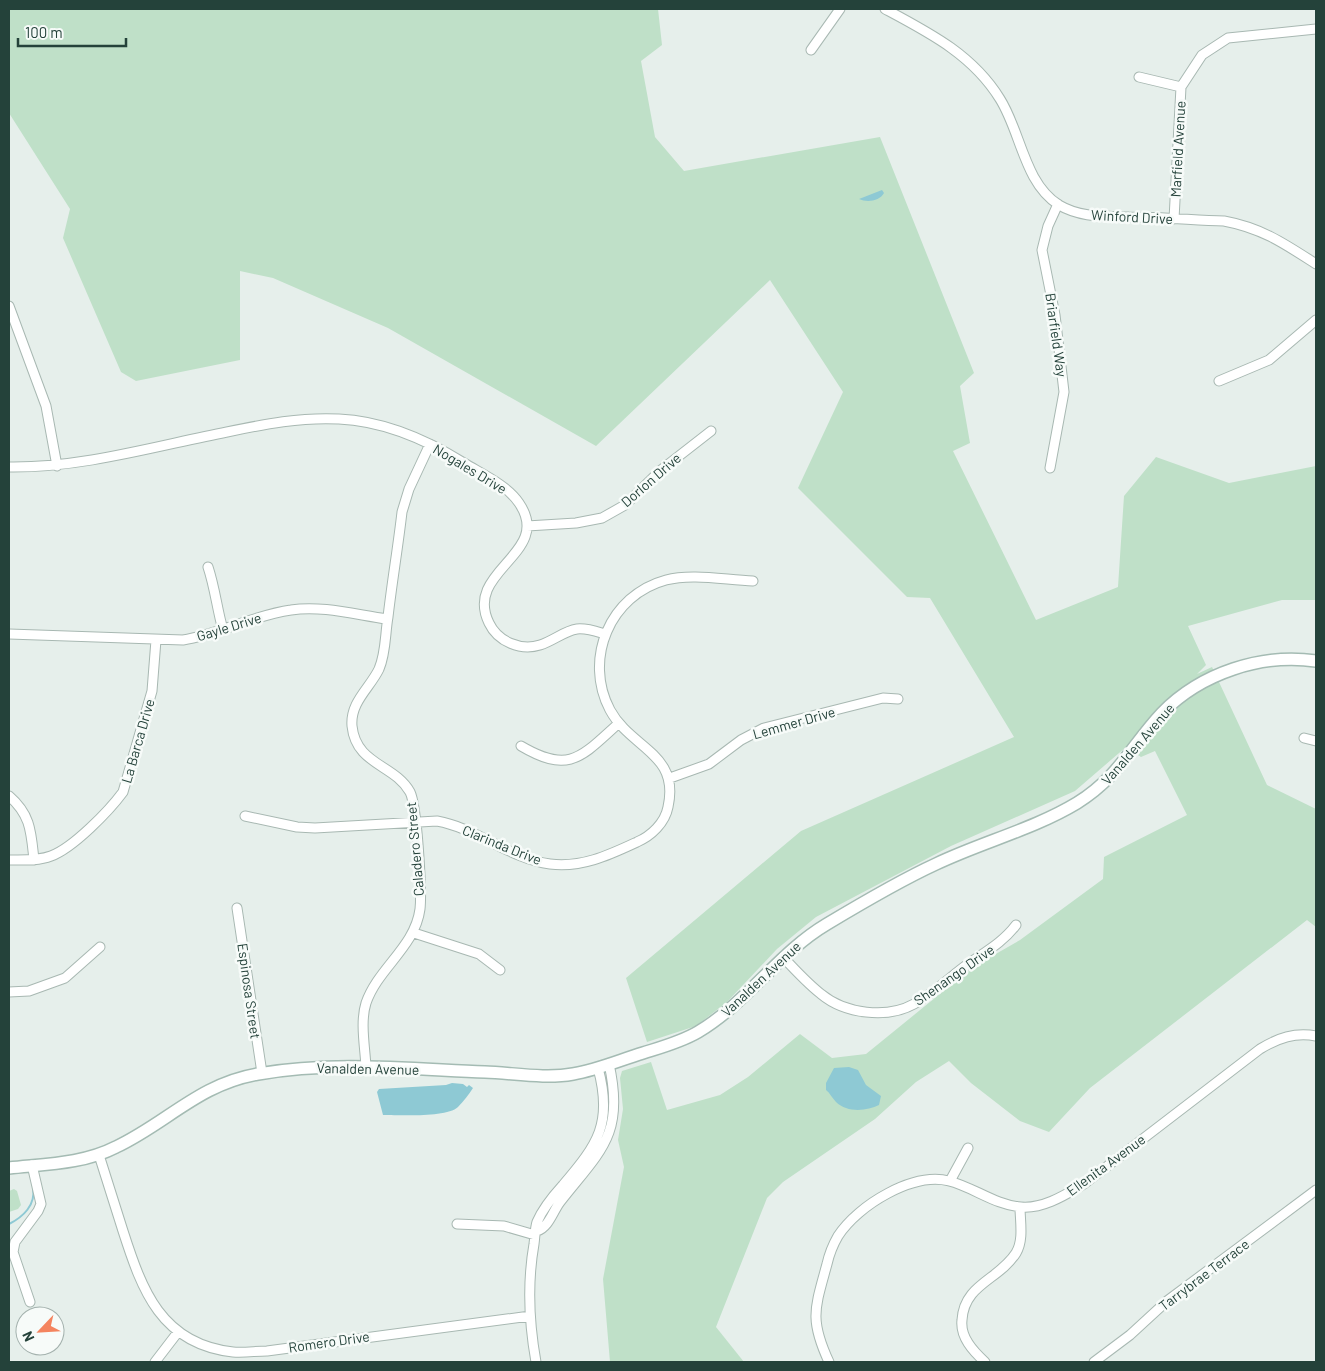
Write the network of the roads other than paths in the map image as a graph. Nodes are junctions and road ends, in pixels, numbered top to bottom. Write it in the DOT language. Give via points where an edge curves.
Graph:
graph roads {
  1 [pos="840,9"];
  2 [pos="885,9"];
  3 [pos="1316,30"];
  4 [pos="811,50"];
  5 [pos="1139,77"];
  6 [pos="1181,86"];
  7 [pos="1058,204"];
  8 [pos="1174,219"];
  9 [pos="1316,264"];
  10 [pos="9,306"];
  11 [pos="1316,320"];
  12 [pos="1219,381"];
  13 [pos="711,431"];
  14 [pos="430,444"];
  15 [pos="57,466"];
  16 [pos="9,468"];
  17 [pos="1050,468"];
  18 [pos="527,526"];
  19 [pos="208,567"];
  20 [pos="752,581"];
  21 [pos="387,619"];
  22 [pos="223,630"];
  23 [pos="9,634"];
  24 [pos="605,634"];
  25 [pos="156,640"];
  26 [pos="1316,661"];
  27 [pos="898,699"];
  28 [pos="619,724"];
  29 [pos="1304,738"];
  30 [pos="1316,741"];
  31 [pos="521,746"];
  32 [pos="670,778"];
  33 [pos="9,796"];
  34 [pos="245,816"];
  35 [pos="415,822"];
  36 [pos="9,860"];
  37 [pos="34,860"];
  38 [pos="237,908"];
  39 [pos="1016,925"];
  40 [pos="414,933"];
  41 [pos="100,947"];
  42 [pos="783,957"];
  43 [pos="500,970"];
  44 [pos="9,992"];
  45 [pos="1316,1036"];
  46 [pos="603,1066"];
  47 [pos="366,1067"];
  48 [pos="262,1073"];
  49 [pos="968,1148"];
  50 [pos="99,1154"];
  51 [pos="32,1165"];
  52 [pos="9,1168"];
  53 [pos="950,1181"];
  54 [pos="1316,1190"];
  55 [pos="1020,1207"];
  56 [pos="457,1224"];
  57 [pos="536,1233"];
  58 [pos="30,1302"];
  59 [pos="530,1316"];
  60 [pos="178,1332"];
  61 [pos="155,1362"];
  62 [pos="536,1362"];
  63 [pos="829,1362"];
  64 [pos="985,1362"];
  65 [pos="1094,1362"];
  1 -- 4 [label="street"];
  2 -- 7 [label="street, Winford Drive" via="939,38 960,53 989,83 1011,120 1033,174"];
  3 -- 6 [label="street, Marfield Avenue" via="1228,38 1202,55"];
  5 -- 6 [label="street"];
  6 -- 8 [label="street, Marfield Avenue"];
  7 -- 8 [label="street, Winford Drive" via="1086,215"];
  7 -- 17 [label="street, Briarfield Way" via="1042,250 1064,392"];
  8 -- 9 [label="street, Winford Drive" via="1224,221 1258,229"];
  10 -- 15 [label="street" via="46,406"];
  11 -- 12 [label="street" via="1269,360"];
  13 -- 18 [label="street, Dorlon Drive" via="661,470 625,505 602,518"];
  14 -- 15 [label="street, Nogales Drive" via="364,423 341,419 301,419"];
  14 -- 18 [label="street, Nogales Drive" via="508,491 525,513"];
  14 -- 21 [label="street, Caladero Street" via="402,512"];
  15 -- 16 [label="street, Nogales Drive"];
  18 -- 24 [label="street" via="522,545 492,579 485,592 484,604 491,627 508,643 519,646 542,644 576,629"];
  19 -- 22 [label="street"];
  20 -- 24 [label="street" via="681,578 650,585 627,601"];
  21 -- 22 [label="street, Gayle Drive" via="306,609 277,612"];
  21 -- 35 [label="street, Caladero Street" via="383,659 357,701 352,725 362,752 410,792"];
  22 -- 25 [label="street, Gayle Drive" via="183,640"];
  23 -- 25 [label="street, Gayle Drive"];
  24 -- 28 [label="street" via="598,664 602,690"];
  25 -- 37 [label="street, La Barca Drive" via="152,691 123,792 113,806 65,849 50,857"];
  26 -- 42 [label="main road, Vanalden Avenue" via="1295,658 1266,660 1202,683 1163,712 1115,774 1074,805 935,864 821,927"];
  27 -- 32 [label="street, Lemmer Drive" via="883,698 764,728 741,740 709,764"];
  28 -- 31 [label="street" via="573,760 546,759"];
  28 -- 32 [label="street" via="659,760"];
  29 -- 30 [label="street"];
  32 -- 35 [label="street, Clarinda Drive" via="668,810 658,827 646,838 593,861 550,864 531,860 452,824"];
  33 -- 37 [label="street" via="24,810 28,820"];
  34 -- 35 [label="street, Clarinda Drive" via="297,827"];
  35 -- 40 [label="street, Caladero Street" via="420,908"];
  36 -- 37 [label="street, La Barca Drive"];
  38 -- 48 [label="street, Espinosa Street"];
  39 -- 42 [label="street, Shenango Drive" via="1002,942 926,997 897,1011 872,1013 835,1004"];
  40 -- 43 [label="street" via="479,954"];
  40 -- 47 [label="street, Caladero Street" via="367,1000 364,1020"];
  41 -- 44 [label="street" via="77,970 59,981 29,991"];
  42 -- 46 [label="main road, Vanalden Avenue" via="725,1014 695,1034"];
  45 -- 55 [label="street, Ellenita Avenue" via="1289,1036 1260,1049 1084,1184 1046,1202"];
  46 -- 47 [label="main road, Vanalden Avenue" via="559,1075"];
  46 -- 57 [label="street" via="614,1099 603,1147 545,1226"];
  47 -- 48 [label="main road, Vanalden Avenue"];
  48 -- 50 [label="main road, Vanalden Avenue" via="231,1079 207,1090 131,1139"];
  49 -- 53 [label="street"];
  50 -- 51 [label="main road, Vanalden Avenue"];
  50 -- 60 [label="street, Romero Drive" via="138,1276 147,1296"];
  51 -- 52 [label="main road, Vanalden Avenue"];
  51 -- 58 [label="street" via="41,1204 15,1242 13,1252"];
  53 -- 55 [label="street, Ellenita Avenue" via="974,1193"];
  53 -- 63 [label="street, Ellenita Avenue" via="904,1185 883,1195 838,1236 828,1260 814,1321 819,1342"];
  54 -- 65 [label="street, Tarrybrae Terrace" via="1167,1301"];
  55 -- 64 [label="street" via="1017,1252 972,1293 963,1307 961,1328 971,1349"];
  56 -- 57 [label="street" via="504,1226"];
  57 -- 59 [label="street" via="530,1273"];
  59 -- 60 [label="street, Romero Drive" via="268,1351 233,1352 205,1345"];
  59 -- 62 [label="street"];
  60 -- 61 [label="street"];
}
